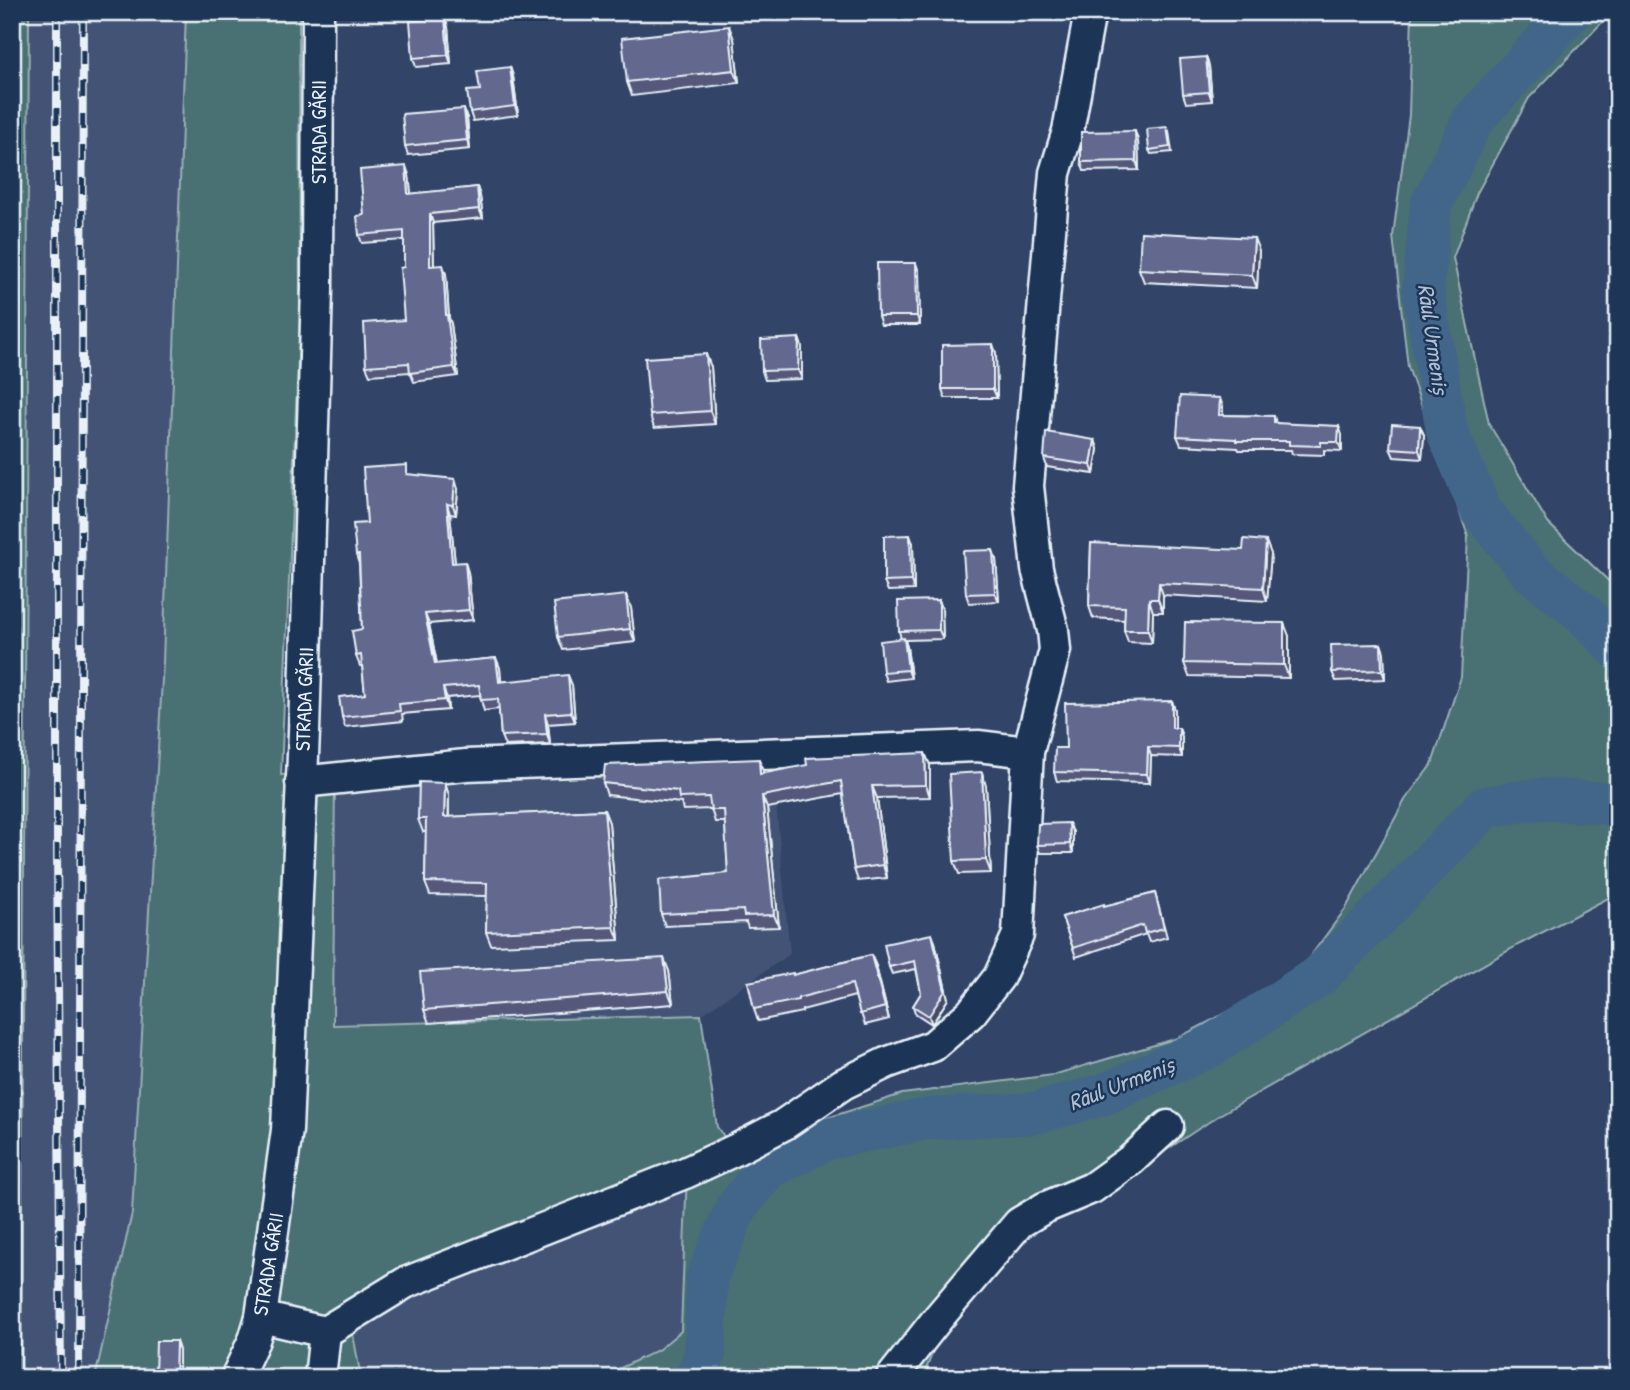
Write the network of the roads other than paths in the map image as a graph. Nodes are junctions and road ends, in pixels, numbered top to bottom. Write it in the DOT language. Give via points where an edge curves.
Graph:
graph roads {
  1 [pos="318,12"];
  2 [pos="1090,12"];
  3 [pos="1028,752"];
  4 [pos="301,782"];
  5 [pos="1168,1126"];
  6 [pos="261,1317"];
  7 [pos="325,1332"];
  8 [pos="236,1378"];
  9 [pos="320,1378"];
  10 [pos="891,1378"];
  1 -- 4 [label="street, STRADA GĂRII" via="317,289"];
  2 -- 3 [label="street" via="1068,131 1055,173 1047,240 1028,486 1037,569 1055,650"];
  3 -- 4 [label="street" via="978,746 466,765"];
  3 -- 7 [label="street" via="1018,935 999,978 971,1013 933,1046 843,1084 783,1125 685,1173 405,1283"];
  4 -- 6 [label="street, STRADA GĂRII" via="286,1130"];
  5 -- 10 [label="street" via="1093,1188 1019,1223"];
  6 -- 7 [label="street"];
  6 -- 8 [label="street, STRADA GĂRII"];
  7 -- 9 [label="street"];
}
